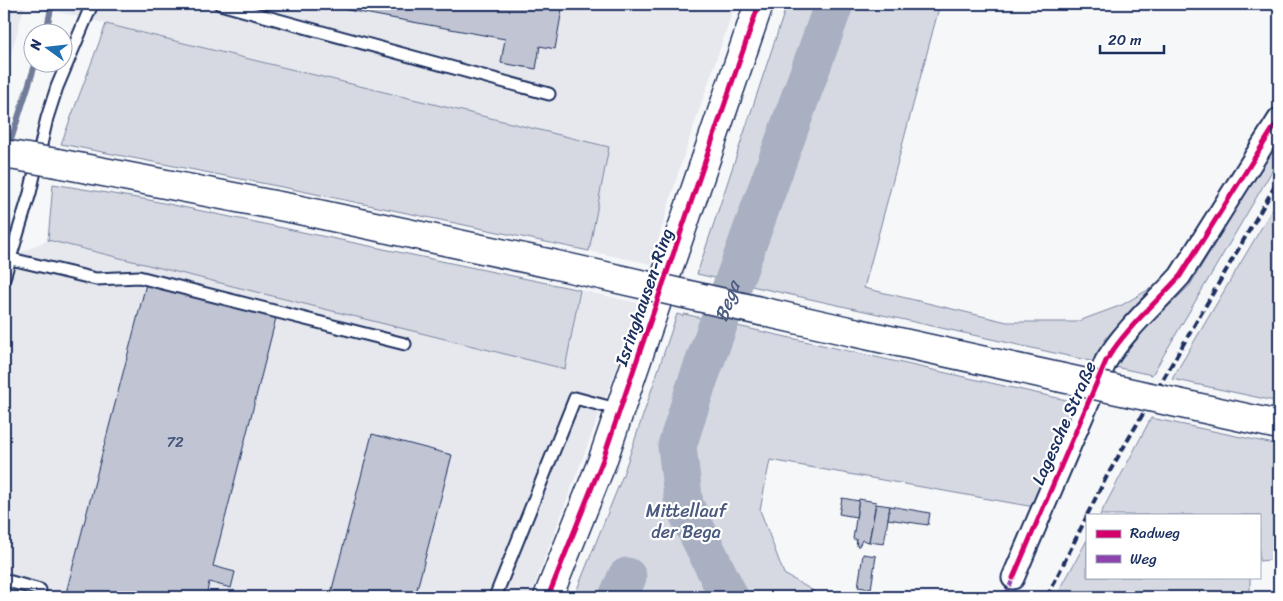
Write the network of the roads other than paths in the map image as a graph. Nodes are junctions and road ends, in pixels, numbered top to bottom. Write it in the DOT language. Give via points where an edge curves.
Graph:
graph roads {
  1 [pos="92,4"];
  2 [pos="220,4"];
  3 [pos="759,4"];
  4 [pos="549,94"];
  5 [pos="1279,119"];
  6 [pos="4,154"];
  7 [pos="11,259"];
  8 [pos="4,278"];
  9 [pos="405,344"];
  10 [pos="620,410"];
  11 [pos="1279,425"];
  12 [pos="1013,578"];
  13 [pos="4,580"];
  14 [pos="40,590"];
  15 [pos="495,597"];
  16 [pos="548,597"];
  1 -- 7 [label="lane" via="54,94"];
  2 -- 4 [label="lane"];
  3 -- 10 [label="main road, Isringhausen-Ring"];
  5 -- 12 [label="street, Lagesche Straße" via="1180,276 1143,313 1106,361"];
  6 -- 11 [label="main road, bridge" via="295,209"];
  7 -- 8 [label="lane"];
  7 -- 9 [label="lane" via="96,279 139,277"];
  10 -- 15 [label="lane" via="575,398"];
  10 -- 16 [label="main road, Isringhausen-Ring"];
  13 -- 14 [label="lane"];
}
